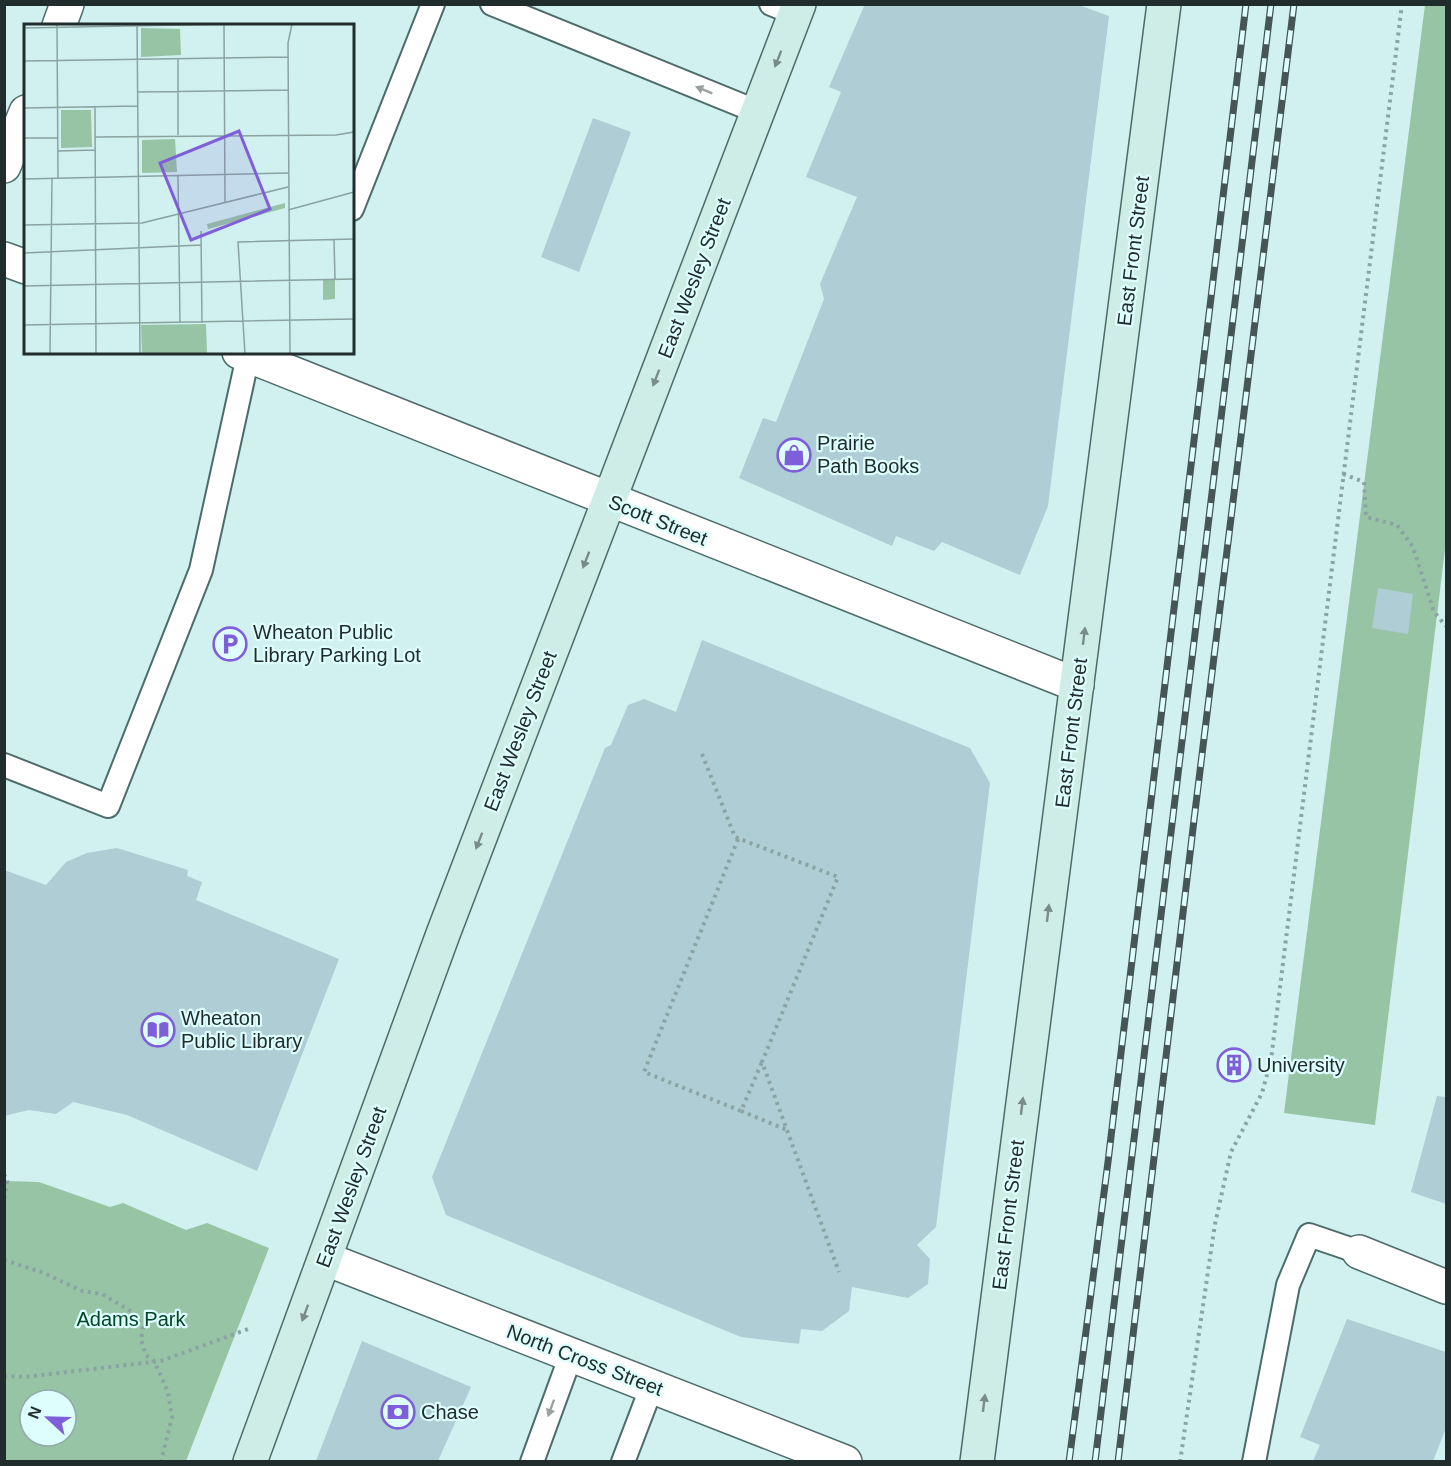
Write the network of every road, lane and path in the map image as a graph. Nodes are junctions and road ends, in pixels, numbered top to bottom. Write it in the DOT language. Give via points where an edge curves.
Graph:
graph roads {
  1 [pos="67,4"];
  2 [pos="433,4"];
  3 [pos="492,4"];
  4 [pos="1164,4"];
  5 [pos="1402,4"];
  6 [pos="789,8"];
  7 [pos="60,24"];
  8 [pos="758,112"];
  9 [pos="24,117"];
  10 [pos="4,166"];
  11 [pos="354,204"];
  12 [pos="4,259"];
  13 [pos="24,266"];
  14 [pos="244,354"];
  15 [pos="292,362"];
  16 [pos="1343,474"];
  17 [pos="609,500"];
  18 [pos="1446,626"];
  19 [pos="1077,685"];
  20 [pos="702,754"];
  21 [pos="4,765"];
  22 [pos="738,839"];
  23 [pos="762,1062"];
  24 [pos="741,1111"];
  25 [pos="787,1130"];
  26 [pos="4,1174"];
  27 [pos="4,1201"];
  28 [pos="1359,1252"];
  29 [pos="326,1259"];
  30 [pos="4,1260"];
  31 [pos="839,1272"];
  32 [pos="1446,1287"];
  33 [pos="251,1328"];
  34 [pos="571,1355"];
  35 [pos="154,1361"];
  36 [pos="4,1376"];
  37 [pos="652,1386"];
  38 [pos="160,1461"];
  39 [pos="250,1461"];
  40 [pos="532,1461"];
  41 [pos="622,1461"];
  42 [pos="845,1461"];
  43 [pos="977,1461"];
  44 [pos="1180,1461"];
  45 [pos="1254,1461"];
  1 -- 7 [label="street"];
  2 -- 11 [label="lane"];
  8 -- 3 [label="lane, one-way"];
  19 -- 4 [label="street, East Front Street, one-way"];
  5 -- 16 [label="path"];
  6 -- 8 [label="street, East Wesley Street, one-way"];
  8 -- 17 [label="street, East Wesley Street, one-way"];
  9 -- 10 [label="street"];
  12 -- 13 [label="street"];
  14 -- 15 [label="street, Scott Street"];
  14 -- 21 [label="lane" via="201,570 108,806"];
  15 -- 17 [label="street, Scott Street"];
  16 -- 18 [label="path" via="1364,482 1366,517 1397,525 1413,547 1434,612"];
  16 -- 44 [label="path" via="1271,1060 1262,1093 1231,1152 1215,1224"];
  17 -- 19 [label="street, Scott Street"];
  17 -- 29 [label="street, East Wesley Street, one-way" via="443,934"];
  43 -- 19 [label="street, East Front Street, one-way"];
  20 -- 22 [label="path"];
  22 -- 23 [label="path" via="838,877"];
  22 -- 24 [label="path" via="644,1072"];
  23 -- 24 [label="path"];
  23 -- 25 [label="path"];
  24 -- 25 [label="path"];
  25 -- 31 [label="path"];
  26 -- 27 [label="path"];
  28 -- 32 [label="street"];
  28 -- 45 [label="lane" via="1309,1235 1288,1285"];
  29 -- 34 [label="street, North Cross Street"];
  29 -- 39 [label="street, East Wesley Street, one-way"];
  30 -- 35 [label="path" via="82,1291 102,1294 134,1313 143,1328 141,1340 146,1355"];
  33 -- 35 [label="path"];
  34 -- 37 [label="street, North Cross Street"];
  34 -- 40 [label="lane, one-way"];
  35 -- 36 [label="path" via="26,1377"];
  35 -- 38 [label="path" via="168,1392 172,1417"];
  37 -- 41 [label="lane"];
  37 -- 42 [label="street, North Cross Street"];
}
